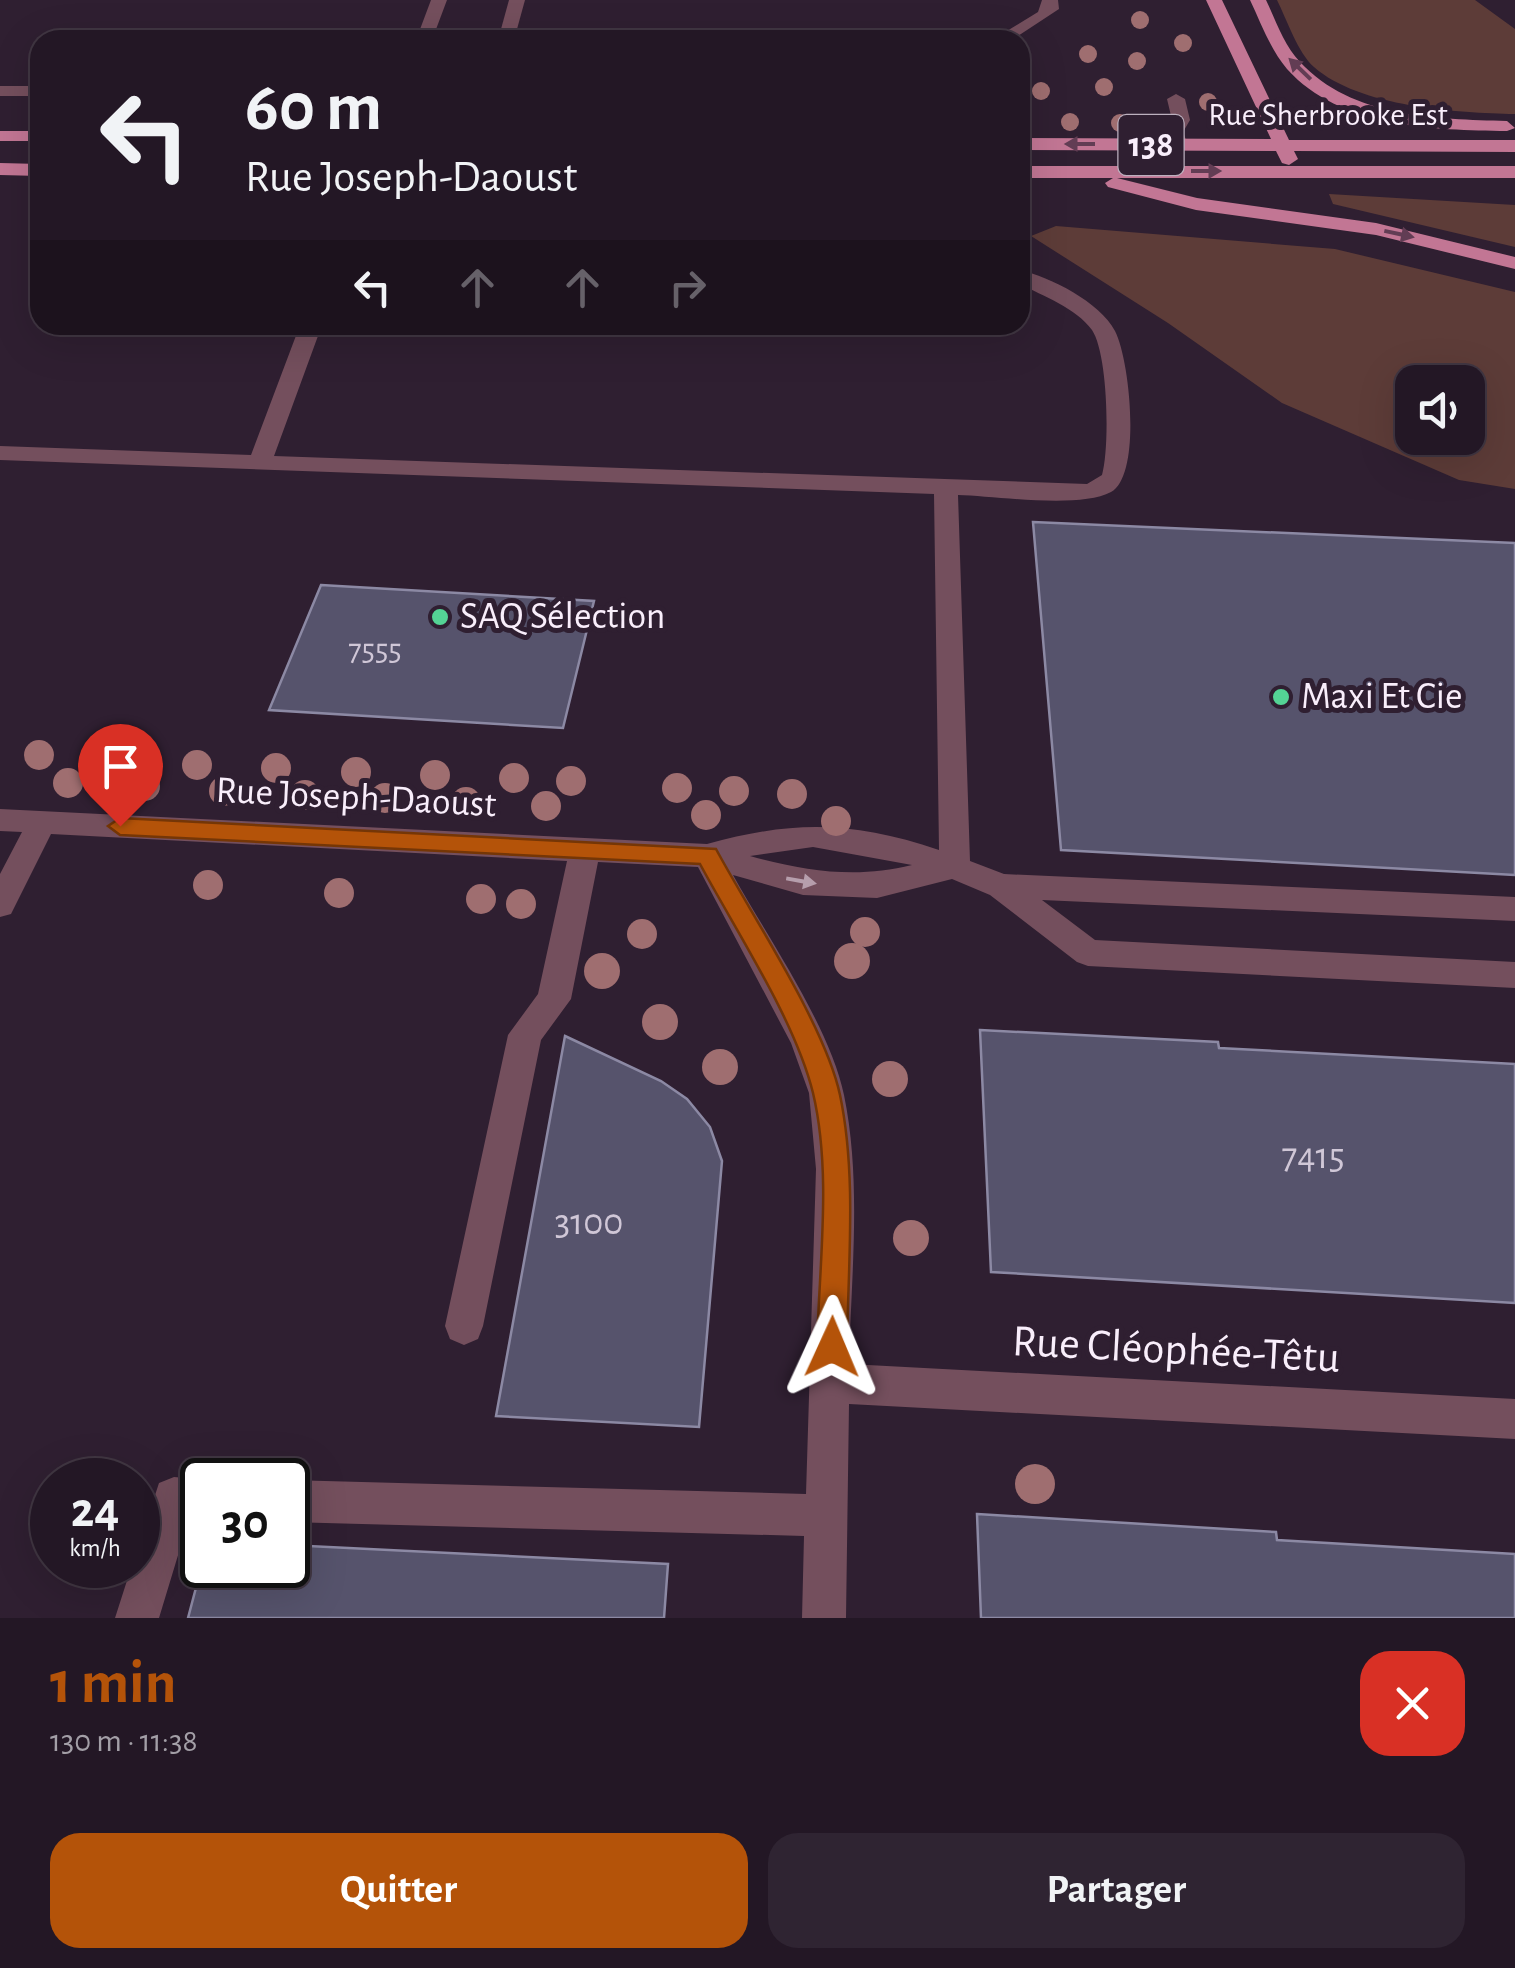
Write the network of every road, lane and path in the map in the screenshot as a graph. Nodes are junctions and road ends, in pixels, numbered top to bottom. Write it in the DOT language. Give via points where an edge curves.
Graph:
graph roads {
  1 [pos="439,0"];
  2 [pos="517,0"];
  3 [pos="1050,0"];
  4 [pos="1214,0"];
  5 [pos="1258,0"];
  6 [pos="428,30"];
  7 [pos="509,30"];
  8 [pos="1018,30"];
  9 [pos="0,91"];
  10 [pos="30,91"];
  11 [pos="1176,100"];
  12 [pos="1515,126"];
  13 [pos="0,136"];
  14 [pos="30,136"];
  15 [pos="1030,144"];
  16 [pos="1179,145"];
  17 [pos="1282,145"];
  18 [pos="1515,146"];
  19 [pos="0,169"];
  20 [pos="30,170"];
  21 [pos="1294,171"];
  22 [pos="1030,172"];
  23 [pos="1074,172"];
  24 [pos="1515,172"];
  25 [pos="1515,263"];
  26 [pos="1030,282"];
  27 [pos="307,335"];
  28 [pos="0,453"];
  29 [pos="259,464"];
  30 [pos="946,490"];
  31 [pos="0,820"];
  32 [pos="42,822"];
  33 [pos="585,849"];
  34 [pos="707,856"];
  35 [pos="955,866"];
  36 [pos="1001,886"];
  37 [pos="0,905"];
  38 [pos="1515,910"];
  39 [pos="1515,974"];
  40 [pos="464,1326"];
  41 [pos="832,1383"];
  42 [pos="1515,1418"];
  43 [pos="180,1498"];
  44 [pos="310,1502"];
  45 [pos="828,1516"];
  46 [pos="137,1618"];
  47 [pos="824,1618"];
  1 -- 6 [label="street"];
  2 -- 7 [label="street"];
  3 -- 8 [label="street" via="1051,9"];
  4 -- 17 [label="main road"];
  12 -- 5 [label="main road, one-way" via="1414,120 1334,94 1292,64"];
  9 -- 10 [label="street"];
  11 -- 16 [label="street"];
  13 -- 14 [label="main road"];
  16 -- 15 [label="main road, Rue Sherbrooke Est / 138, one-way"];
  16 -- 17 [label="main road, Rue Sherbrooke Est / 138"];
  17 -- 18 [label="main road, Rue Sherbrooke Est / 138"];
  17 -- 21 [label="main road"];
  19 -- 20 [label="main road"];
  23 -- 21 [label="main road, Rue Sherbrooke Est / 138, one-way"];
  21 -- 24 [label="main road, Rue Sherbrooke Est / 138"];
  22 -- 23 [label="main road, Rue Sherbrooke Est / 138"];
  23 -- 25 [label="main road, one-way" via="1196,204 1332,221"];
  26 -- 30 [label="street" via="1087,315 1107,337 1120,440 1114,478 1088,492"];
  27 -- 29 [label="street"];
  28 -- 29 [label="street"];
  29 -- 30 [label="street"];
  30 -- 35 [label="street"];
  31 -- 32 [label="street, Rue Joseph-Daoust"];
  32 -- 33 [label="street, Rue Joseph-Daoust"];
  32 -- 37 [label="street"];
  33 -- 34 [label="street, Rue Joseph-Daoust"];
  33 -- 40 [label="street" via="554,999 525,1035"];
  34 -- 35 [label="street" via="786,837 862,841"];
  34 -- 35 [label="street, one-way" via="803,883 877,886"];
  34 -- 41 [label="street" via="807,1041 826,1093 834,1169"];
  35 -- 36 [label="street"];
  36 -- 38 [label="street"];
  36 -- 39 [label="street" via="1088,953"];
  41 -- 42 [label="street, Rue Cléophée-Têtu"];
  41 -- 45 [label="street"];
  43 -- 46 [label="street" via="174,1498"];
  44 -- 45 [label="street"];
  45 -- 47 [label="street"];
}
